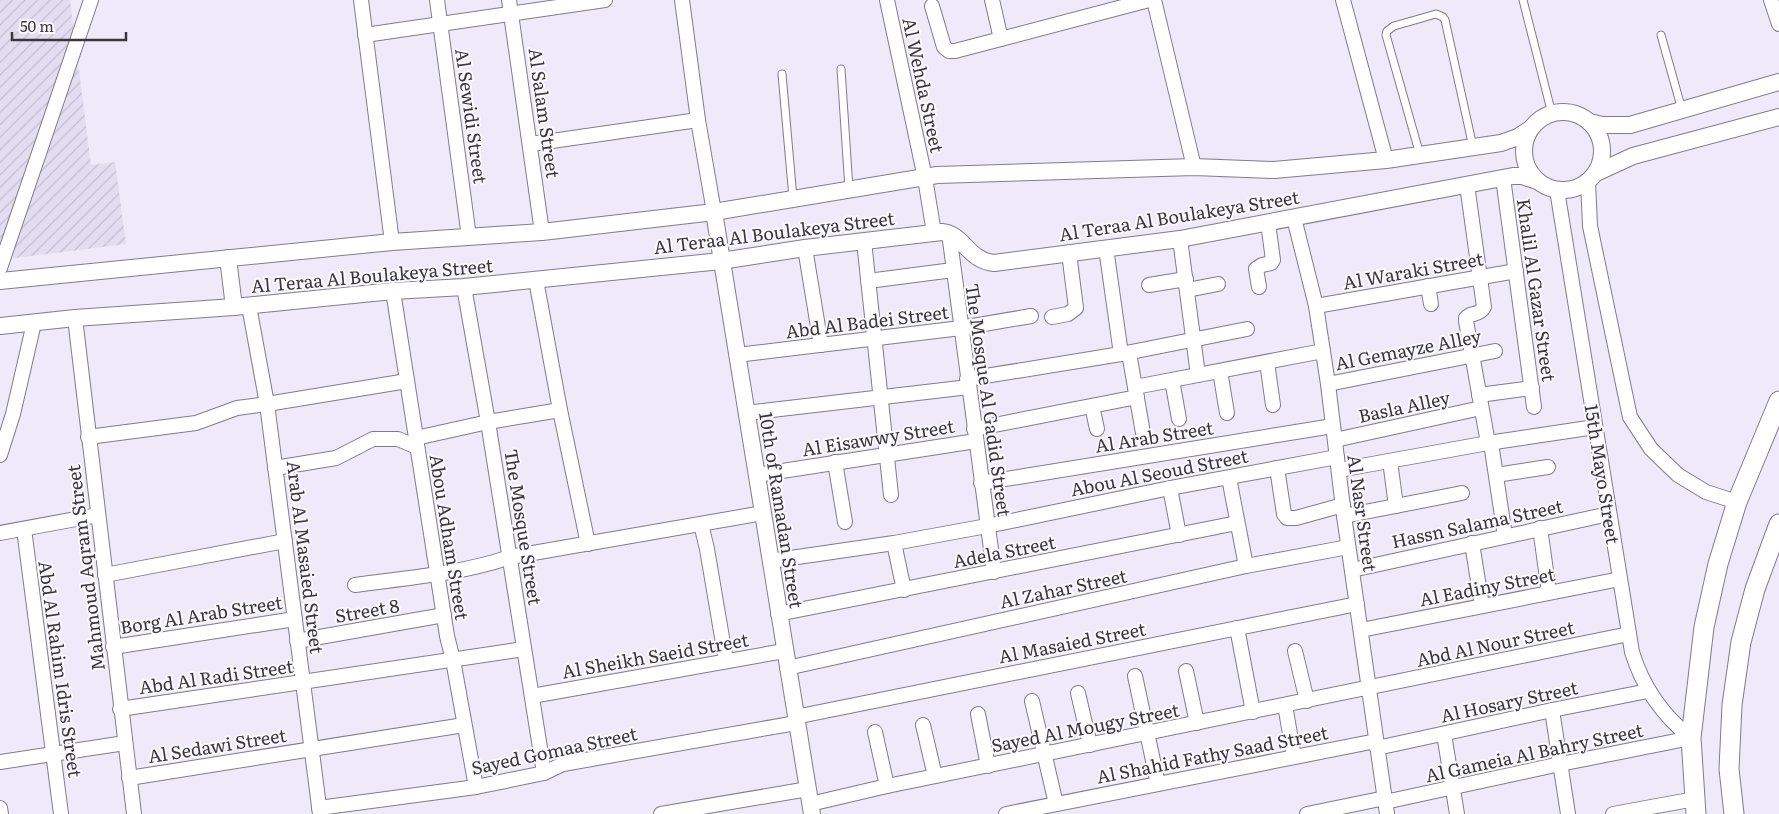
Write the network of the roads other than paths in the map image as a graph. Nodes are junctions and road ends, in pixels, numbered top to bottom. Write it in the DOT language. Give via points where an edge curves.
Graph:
graph roads {
  1 [pos="91,0"];
  2 [pos="361,0"];
  3 [pos="437,0"];
  4 [pos="605,0"];
  5 [pos="682,0"];
  6 [pos="887,0"];
  7 [pos="992,0"];
  8 [pos="1150,0"];
  9 [pos="1154,0"];
  10 [pos="1343,0"];
  11 [pos="1523,0"];
  12 [pos="1771,0"];
  13 [pos="932,6"];
  14 [pos="511,7"];
  15 [pos="440,24"];
  16 [pos="1779,24"];
  17 [pos="366,35"];
  18 [pos="1661,35"];
  19 [pos="1001,39"];
  20 [pos="841,69"];
  21 [pos="782,74"];
  22 [pos="1779,82"];
  23 [pos="1682,111"];
  24 [pos="1552,114"];
  25 [pos="1779,117"];
  26 [pos="698,120"];
  27 [pos="1589,122"];
  28 [pos="1530,130"];
  29 [pos="530,144"];
  30 [pos="1473,147"];
  31 [pos="1420,155"];
  32 [pos="1386,160"];
  33 [pos="1194,167"];
  34 [pos="1592,177"];
  35 [pos="925,178"];
  36 [pos="1503,178"];
  37 [pos="1537,181"];
  38 [pos="1467,185"];
  39 [pos="849,190"];
  40 [pos="1557,190"];
  41 [pos="793,199"];
  42 [pos="714,212"];
  43 [pos="1294,218"];
  44 [pos="1268,223"];
  45 [pos="542,232"];
  46 [pos="942,233"];
  47 [pos="469,237"];
  48 [pos="1180,239"];
  49 [pos="864,241"];
  50 [pos="392,242"];
  51 [pos="805,248"];
  52 [pos="1106,248"];
  53 [pos="1069,253"];
  54 [pos="228,258"];
  55 [pos="721,261"];
  56 [pos="0,268"];
  57 [pos="953,270"];
  58 [pos="1516,271"];
  59 [pos="1480,277"];
  60 [pos="536,280"];
  61 [pos="0,281"];
  62 [pos="868,281"];
  63 [pos="1218,284"];
  64 [pos="1149,285"];
  65 [pos="1186,285"];
  66 [pos="1428,286"];
  67 [pos="464,287"];
  68 [pos="1259,287"];
  69 [pos="393,291"];
  70 [pos="1430,304"];
  71 [pos="1316,306"];
  72 [pos="241,307"];
  73 [pos="1031,316"];
  74 [pos="1052,317"];
  75 [pos="75,318"];
  76 [pos="34,323"];
  77 [pos="0,326"];
  78 [pos="961,328"];
  79 [pos="1247,329"];
  80 [pos="874,339"];
  81 [pos="1193,340"];
  82 [pos="820,345"];
  83 [pos="1495,350"];
  84 [pos="1323,351"];
  85 [pos="1125,354"];
  86 [pos="737,355"];
  87 [pos="1472,355"];
  88 [pos="1267,362"];
  89 [pos="1220,371"];
  90 [pos="1198,375"];
  91 [pos="1172,380"];
  92 [pos="407,381"];
  93 [pos="968,383"];
  94 [pos="1328,384"];
  95 [pos="1532,388"];
  96 [pos="1136,392"];
  97 [pos="880,397"];
  98 [pos="1779,401"];
  99 [pos="1480,402"];
  100 [pos="267,404"];
  101 [pos="1273,405"];
  102 [pos="1092,406"];
  103 [pos="1534,407"];
  104 [pos="560,410"];
  105 [pos="746,413"];
  106 [pos="1227,413"];
  107 [pos="1179,419"];
  108 [pos="488,422"];
  109 [pos="1595,427"];
  110 [pos="1097,430"];
  111 [pos="1143,433"];
  112 [pos="1334,433"];
  113 [pos="975,435"];
  114 [pos="88,437"];
  115 [pos="417,442"];
  116 [pos="1489,443"];
  117 [pos="886,454"];
  118 [pos="0,455"];
  119 [pos="1390,461"];
  120 [pos="835,462"];
  121 [pos="1338,463"];
  122 [pos="1548,467"];
  123 [pos="275,468"];
  124 [pos="1277,468"];
  125 [pos="756,475"];
  126 [pos="1496,475"];
  127 [pos="1229,478"];
  128 [pos="982,483"];
  129 [pos="1170,488"];
  130 [pos="1462,493"];
  131 [pos="891,496"];
  132 [pos="1737,502"];
  133 [pos="1396,506"];
  134 [pos="1343,511"];
  135 [pos="763,513"];
  136 [pos="1609,514"];
  137 [pos="98,516"];
  138 [pos="845,522"];
  139 [pos="1237,523"];
  140 [pos="701,524"];
  141 [pos="1779,524"];
  142 [pos="987,526"];
  143 [pos="24,528"];
  144 [pos="1540,528"];
  145 [pos="0,533"];
  146 [pos="1179,535"];
  147 [pos="1505,536"];
  148 [pos="285,541"];
  149 [pos="894,543"];
  150 [pos="1472,543"];
  151 [pos="588,544"];
  152 [pos="1348,547"];
  153 [pos="510,557"];
  154 [pos="770,561"];
  155 [pos="1246,566"];
  156 [pos="1352,570"];
  157 [pos="994,572"];
  158 [pos="437,573"];
  159 [pos="105,575"];
  160 [pos="1620,579"];
  161 [pos="354,585"];
  162 [pos="904,590"];
  163 [pos="1549,592"];
  164 [pos="1357,604"];
  165 [pos="1482,606"];
  166 [pos="778,614"];
  167 [pos="444,615"];
  168 [pos="295,619"];
  169 [pos="1237,628"];
  170 [pos="1361,630"];
  171 [pos="1628,634"];
  172 [pos="298,641"];
  173 [pos="113,647"];
  174 [pos="524,649"];
  175 [pos="784,651"];
  176 [pos="1295,651"];
  177 [pos="453,660"];
  178 [pos="726,661"];
  179 [pos="787,668"];
  180 [pos="1186,670"];
  181 [pos="1135,676"];
  182 [pos="303,682"];
  183 [pos="1369,688"];
  184 [pos="1648,692"];
  185 [pos="1078,693"];
  186 [pos="532,696"];
  187 [pos="1032,701"];
  188 [pos="1307,701"];
  189 [pos="1284,705"];
  190 [pos="120,709"];
  191 [pos="1552,710"];
  192 [pos="1253,712"];
  193 [pos="978,714"];
  194 [pos="796,720"];
  195 [pos="1196,723"];
  196 [pos="464,725"];
  197 [pos="923,725"];
  198 [pos="875,732"];
  199 [pos="1147,733"];
  200 [pos="1444,734"];
  201 [pos="1691,738"];
  202 [pos="124,743"];
  203 [pos="1090,745"];
  204 [pos="1377,745"];
  205 [pos="311,748"];
  206 [pos="53,754"];
  207 [pos="1044,754"];
  208 [pos="1294,757"];
  209 [pos="0,762"];
  210 [pos="1560,764"];
  211 [pos="988,766"];
  212 [pos="544,773"];
  213 [pos="935,776"];
  214 [pos="129,778"];
  215 [pos="1158,784"];
  216 [pos="887,786"];
  217 [pos="476,787"];
  218 [pos="1453,787"];
  219 [pos="810,803"];
  220 [pos="1056,804"];
  221 [pos="1385,805"];
  222 [pos="1695,806"];
  223 [pos="0,808"];
  224 [pos="320,811"];
  225 [pos="1,814"];
  226 [pos="61,814"];
  227 [pos="134,814"];
  228 [pos="661,814"];
  229 [pos="1006,814"];
  230 [pos="1307,814"];
  231 [pos="1457,814"];
  232 [pos="1568,814"];
  233 [pos="1613,814"];
  234 [pos="1734,814"];
  1 -- 56 [label="street"];
  2 -- 17 [label="street"];
  3 -- 15 [label="street, Al Sewidi Street"];
  4 -- 14 [label="street"];
  5 -- 26 [label="street"];
  6 -- 35 [label="street, Al Wehda Street"];
  7 -- 19 [label="street"];
  8 -- 19 [label="street"];
  9 -- 33 [label="street"];
  10 -- 32 [label="street"];
  11 -- 24 [label="lane"];
  12 -- 16 [label="street"];
  13 -- 19 [label="street" via="944,48 949,51"];
  14 -- 15 [label="street"];
  14 -- 29 [label="street, Al Salam Street"];
  15 -- 17 [label="street"];
  15 -- 47 [label="street, Al Sewidi Street"];
  17 -- 50 [label="street"];
  18 -- 23 [label="lane"];
  20 -- 39 [label="lane"];
  21 -- 41 [label="lane"];
  22 -- 23 [label="street"];
  23 -- 27 [label="street" via="1630,124"];
  24 -- 27 [label="street" via="1572,113"];
  24 -- 28 [label="street"];
  25 -- 34 [label="street" via="1633,156"];
  26 -- 29 [label="street"];
  26 -- 42 [label="street"];
  27 -- 34 [label="street" via="1598,133 1602,146 1601,160"];
  28 -- 30 [label="street, Al Teraa Al Boulakeya Street" via="1510,140"];
  28 -- 37 [label="street" via="1524,156 1528,170"];
  29 -- 45 [label="street, Al Salam Street"];
  30 -- 31 [label="street, Al Teraa Al Boulakeya Street"];
  30 -- 31 [label="lane" via="1445,20 1436,14 1394,26 1386,35"];
  31 -- 32 [label="street, Al Teraa Al Boulakeya Street"];
  32 -- 33 [label="street, Al Teraa Al Boulakeya Street" via="1274,170"];
  33 -- 35 [label="street, Al Teraa Al Boulakeya Street"];
  34 -- 40 [label="street" via="1574,189"];
  34 -- 132 [label="street, 15th Mayo Street" via="1590,226 1630,417 1651,449 1678,475 1706,492"];
  35 -- 39 [label="street, Al Teraa Al Boulakeya Street"];
  35 -- 46 [label="street, Al Wehda Street"];
  36 -- 37 [label="street, Al Teraa Al Boulakeya Street" via="1522,176"];
  36 -- 38 [label="street, Al Teraa Al Boulakeya Street"];
  36 -- 58 [label="street, Khalil Al Gazar Street"];
  37 -- 40 [label="street"];
  38 -- 43 [label="street, Al Teraa Al Boulakeya Street"];
  38 -- 59 [label="street"];
  39 -- 41 [label="street, Al Teraa Al Boulakeya Street"];
  40 -- 109 [label="street, 15th Mayo Street"];
  41 -- 42 [label="street, Al Teraa Al Boulakeya Street"];
  42 -- 45 [label="street, Al Teraa Al Boulakeya Street"];
  42 -- 55 [label="street, 10th of Ramadan Street"];
  43 -- 44 [label="street, Al Teraa Al Boulakeya Street"];
  43 -- 71 [label="street, Al Nasr Street"];
  44 -- 48 [label="street, Al Teraa Al Boulakeya Street"];
  44 -- 68 [label="street" via="1273,260 1256,269"];
  45 -- 47 [label="street, Al Teraa Al Boulakeya Street"];
  46 -- 49 [label="street, Al Teraa Al Boulakeya Street"];
  46 -- 53 [label="street, Al Teraa Al Boulakeya Street" via="957,238 985,262"];
  46 -- 57 [label="street, The Mosque Al Gadid Street"];
  47 -- 50 [label="street, Al Teraa Al Boulakeya Street"];
  48 -- 52 [label="street, Al Teraa Al Boulakeya Street"];
  48 -- 65 [label="street"];
  49 -- 51 [label="street, Al Teraa Al Boulakeya Street"];
  49 -- 62 [label="street"];
  50 -- 54 [label="street, Al Teraa Al Boulakeya Street"];
  51 -- 55 [label="street, Al Teraa Al Boulakeya Street"];
  51 -- 82 [label="street"];
  52 -- 53 [label="street, Al Teraa Al Boulakeya Street"];
  52 -- 85 [label="street"];
  53 -- 74 [label="street" via="1076,308"];
  54 -- 61 [label="street, Al Teraa Al Boulakeya Street"];
  54 -- 72 [label="street"];
  55 -- 60 [label="street, Al Teraa Al Boulakeya Street"];
  55 -- 86 [label="street, 10th of Ramadan Street"];
  57 -- 62 [label="street"];
  57 -- 78 [label="street, The Mosque Al Gadid Street"];
  58 -- 59 [label="street, Al Waraki Street"];
  58 -- 95 [label="street, Khalil Al Gazar Street"];
  59 -- 66 [label="street, Al Waraki Street"];
  59 -- 87 [label="street" via="1484,307 1478,314 1466,318"];
  60 -- 67 [label="street, Al Teraa Al Boulakeya Street"];
  60 -- 104 [label="street"];
  62 -- 80 [label="street"];
  63 -- 65 [label="street"];
  64 -- 65 [label="street"];
  65 -- 81 [label="street"];
  66 -- 70 [label="street"];
  66 -- 71 [label="street, Al Waraki Street"];
  67 -- 69 [label="street, Al Teraa Al Boulakeya Street"];
  67 -- 108 [label="street, The Mosque Street"];
  69 -- 72 [label="street, Al Teraa Al Boulakeya Street"];
  69 -- 92 [label="street, Abou Adham Street"];
  71 -- 84 [label="street, Al Nasr Street"];
  72 -- 75 [label="street, Al Teraa Al Boulakeya Street"];
  72 -- 100 [label="street, Arab Al Masaied Street"];
  73 -- 78 [label="street, Abd Al Badei Street"];
  75 -- 76 [label="street, Al Teraa Al Boulakeya Street"];
  75 -- 114 [label="street, Mahmoud Aqram Street"];
  76 -- 77 [label="street, Al Teraa Al Boulakeya Street"];
  76 -- 118 [label="street"];
  78 -- 80 [label="street, Abd Al Badei Street"];
  78 -- 93 [label="street, The Mosque Al Gadid Street"];
  79 -- 81 [label="street"];
  80 -- 82 [label="street, Abd Al Badei Street"];
  80 -- 97 [label="street"];
  81 -- 85 [label="street"];
  81 -- 90 [label="street"];
  82 -- 86 [label="street, Abd Al Badei Street"];
  83 -- 87 [label="street, Al Gemayze Alley"];
  84 -- 88 [label="street, Al Eisawwy Street"];
  84 -- 94 [label="street, Al Nasr Street"];
  85 -- 93 [label="street"];
  85 -- 96 [label="street"];
  86 -- 105 [label="street, 10th of Ramadan Street"];
  87 -- 94 [label="street, Al Gemayze Alley"];
  87 -- 99 [label="street"];
  88 -- 89 [label="street, Al Eisawwy Street"];
  88 -- 101 [label="street"];
  89 -- 90 [label="street, Al Eisawwy Street"];
  89 -- 106 [label="street"];
  90 -- 91 [label="street, Al Eisawwy Street"];
  91 -- 96 [label="street, Al Eisawwy Street"];
  91 -- 107 [label="street"];
  92 -- 100 [label="street"];
  92 -- 115 [label="street, Abou Adham Street"];
  93 -- 97 [label="street"];
  93 -- 113 [label="street, The Mosque Al Gadid Street"];
  94 -- 112 [label="street, Al Nasr Street"];
  95 -- 99 [label="street, Basla Alley"];
  95 -- 103 [label="street, Khalil Al Gazar Street"];
  96 -- 102 [label="street, Al Eisawwy Street"];
  96 -- 111 [label="street"];
  97 -- 105 [label="street"];
  97 -- 117 [label="street"];
  98 -- 132 [label="main road"];
  99 -- 112 [label="street, Basla Alley"];
  99 -- 116 [label="street"];
  100 -- 114 [label="street" via="237,408 196,423"];
  100 -- 123 [label="street, Arab Al Masaied Street"];
  102 -- 110 [label="street"];
  102 -- 113 [label="street, Al Eisawwy Street"];
  104 -- 108 [label="street"];
  104 -- 151 [label="street"];
  105 -- 125 [label="street, 10th of Ramadan Street"];
  108 -- 115 [label="street"];
  108 -- 153 [label="street, The Mosque Street"];
  109 -- 116 [label="street, Abou Al Seoud Street"];
  109 -- 136 [label="street, 15th Mayo Street"];
  112 -- 121 [label="street, Al Nasr Street"];
  112 -- 128 [label="street, Al Arab Street"];
  113 -- 117 [label="street, Al Eisawwy Street"];
  113 -- 128 [label="street, The Mosque Al Gadid Street"];
  114 -- 137 [label="street, Mahmoud Aqram Street"];
  115 -- 123 [label="street" via="373,439 329,460"];
  115 -- 158 [label="street, Abou Adham Street"];
  116 -- 119 [label="street, Abou Al Seoud Street"];
  116 -- 126 [label="street"];
  117 -- 120 [label="street, Al Eisawwy Street"];
  117 -- 131 [label="street"];
  119 -- 121 [label="street, Abou Al Seoud Street"];
  119 -- 133 [label="street"];
  120 -- 125 [label="street, Al Eisawwy Street"];
  120 -- 138 [label="street"];
  121 -- 124 [label="street, Abou Al Seoud Street"];
  121 -- 134 [label="street, Al Nasr Street"];
  122 -- 126 [label="street"];
  123 -- 148 [label="street, Arab Al Masaied Street"];
  124 -- 127 [label="street, Abou Al Seoud Street"];
  124 -- 134 [label="street" via="1287,518"];
  125 -- 135 [label="street, 10th of Ramadan Street"];
  126 -- 147 [label="street"];
  127 -- 129 [label="street, Abou Al Seoud Street"];
  127 -- 139 [label="street"];
  128 -- 142 [label="street, The Mosque Al Gadid Street"];
  129 -- 142 [label="street, Abou Al Seoud Street"];
  129 -- 146 [label="street"];
  130 -- 133 [label="street"];
  132 -- 201 [label="main road" via="1718,564 1704,627"];
  133 -- 134 [label="street"];
  134 -- 152 [label="street, Al Nasr Street"];
  135 -- 140 [label="street"];
  135 -- 154 [label="street, 10th of Ramadan Street"];
  136 -- 144 [label="street, Hassn Salama Street"];
  136 -- 160 [label="street, 15th Mayo Street"];
  137 -- 143 [label="street"];
  137 -- 159 [label="street, Mahmoud Aqram Street"];
  139 -- 146 [label="street, Adela Street"];
  139 -- 155 [label="street"];
  140 -- 151 [label="street"];
  140 -- 178 [label="street"];
  141 -- 234 [label="main road" via="1755,589 1741,642 1732,705 1729,769"];
  142 -- 149 [label="street, Abou Al Seoud Street"];
  142 -- 157 [label="street, The Mosque Al Gadid Street"];
  143 -- 145 [label="street"];
  143 -- 206 [label="street, Abd Al Rahim Idris Street"];
  144 -- 147 [label="street, Hassn Salama Street"];
  144 -- 163 [label="street"];
  146 -- 157 [label="street, Adela Street"];
  147 -- 150 [label="street, Hassn Salama Street"];
  148 -- 159 [label="street"];
  148 -- 168 [label="street, Arab Al Masaied Street"];
  149 -- 154 [label="street, Abou Al Seoud Street"];
  149 -- 162 [label="street"];
  150 -- 156 [label="street, Hassn Salama Street"];
  150 -- 165 [label="street"];
  151 -- 153 [label="street"];
  152 -- 155 [label="street, Al Zahar Street"];
  152 -- 156 [label="street, Al Nasr Street"];
  153 -- 158 [label="street"];
  153 -- 174 [label="street, The Mosque Street"];
  154 -- 166 [label="street, 10th of Ramadan Street"];
  155 -- 179 [label="street, Al Zahar Street"];
  156 -- 164 [label="street, Al Nasr Street"];
  157 -- 162 [label="street, Adela Street"];
  158 -- 161 [label="street"];
  158 -- 167 [label="street, Abou Adham Street"];
  159 -- 173 [label="street, Mahmoud Aqram Street"];
  160 -- 163 [label="street, Al Eadiny Street"];
  160 -- 171 [label="street, 15th Mayo Street"];
  162 -- 166 [label="street, Adela Street"];
  163 -- 165 [label="street, Al Eadiny Street"];
  164 -- 169 [label="street, Al Masaied Street"];
  164 -- 170 [label="street, Al Nasr Street"];
  165 -- 170 [label="street, Al Eadiny Street"];
  166 -- 175 [label="street, 10th of Ramadan Street"];
  167 -- 172 [label="street, Street 8"];
  167 -- 177 [label="street, Abou Adham Street"];
  168 -- 172 [label="street, Arab Al Masaied Street"];
  168 -- 173 [label="street, Borg Al Arab Street"];
  169 -- 192 [label="street"];
  169 -- 194 [label="street, Al Masaied Street"];
  170 -- 183 [label="street, Al Nasr Street"];
  171 -- 183 [label="street, Abd Al Nour Street"];
  171 -- 184 [label="street, 15th Mayo Street" via="1636,666"];
  172 -- 182 [label="street, Arab Al Masaied Street"];
  173 -- 190 [label="street, Mahmoud Aqram Street"];
  174 -- 177 [label="street, Abd Al Radi Street"];
  174 -- 186 [label="street, The Mosque Street"];
  175 -- 178 [label="street, Al Sheikh Saeid Street"];
  175 -- 179 [label="street, 10th of Ramadan Street"];
  176 -- 188 [label="street"];
  177 -- 182 [label="street, Abd Al Radi Street"];
  177 -- 196 [label="street, Abou Adham Street"];
  178 -- 186 [label="street, Al Sheikh Saeid Street"];
  179 -- 194 [label="street, 10th of Ramadan Street"];
  180 -- 195 [label="street"];
  181 -- 199 [label="street"];
  182 -- 190 [label="street, Abd Al Radi Street"];
  182 -- 205 [label="street, Arab Al Masaied Street"];
  183 -- 188 [label="street, Sayed Al Mougy Street"];
  183 -- 204 [label="street, Al Nasr Street"];
  184 -- 191 [label="street, Al Hosary Street"];
  184 -- 201 [label="street, 15th Mayo Street" via="1667,717"];
  185 -- 203 [label="street"];
  186 -- 212 [label="street, The Mosque Street"];
  187 -- 207 [label="street"];
  188 -- 189 [label="street, Sayed Al Mougy Street"];
  189 -- 192 [label="street, Sayed Al Mougy Street"];
  189 -- 208 [label="street"];
  190 -- 202 [label="street, Mahmoud Aqram Street"];
  191 -- 200 [label="street, Al Hosary Street"];
  191 -- 210 [label="street"];
  192 -- 195 [label="street, Sayed Al Mougy Street"];
  193 -- 211 [label="street"];
  194 -- 212 [label="street, Sayed Gomaa Street" via="563,764"];
  194 -- 219 [label="street, 10th of Ramadan Street"];
  195 -- 199 [label="street, Sayed Al Mougy Street"];
  196 -- 205 [label="street, Al Sedawi Street"];
  196 -- 217 [label="street, Abou Adham Street"];
  197 -- 213 [label="street"];
  198 -- 216 [label="street"];
  199 -- 203 [label="street, Sayed Al Mougy Street"];
  199 -- 215 [label="street"];
  200 -- 204 [label="street, Al Hosary Street"];
  200 -- 218 [label="street"];
  201 -- 210 [label="street, Al Gameia Al Bahry Street"];
  201 -- 222 [label="main road"];
  202 -- 206 [label="street"];
  202 -- 214 [label="street, Mahmoud Aqram Street"];
  203 -- 207 [label="street, Sayed Al Mougy Street"];
  204 -- 208 [label="street, Al Shahid Fathy Saad Street"];
  204 -- 221 [label="street, Al Nasr Street"];
  205 -- 214 [label="street, Al Sedawi Street"];
  205 -- 224 [label="street, Arab Al Masaied Street"];
  206 -- 209 [label="street"];
  206 -- 226 [label="street, Abd Al Rahim Idris Street"];
  207 -- 211 [label="street, Sayed Al Mougy Street"];
  207 -- 220 [label="street"];
  208 -- 215 [label="street, Al Shahid Fathy Saad Street"];
  210 -- 218 [label="street, Al Gameia Al Bahry Street"];
  210 -- 232 [label="street"];
  211 -- 213 [label="street, Sayed Al Mougy Street"];
  212 -- 217 [label="street, Sayed Gomaa Street"];
  213 -- 216 [label="street, Sayed Al Mougy Street"];
  214 -- 227 [label="street, Mahmoud Aqram Street"];
  215 -- 220 [label="street, Al Shahid Fathy Saad Street"];
  216 -- 219 [label="street, Sayed Al Mougy Street"];
  217 -- 224 [label="street, Sayed Gomaa Street"];
  218 -- 221 [label="street, Al Gameia Al Bahry Street"];
  218 -- 231 [label="street"];
  219 -- 228 [label="street, Sayed Al Mougy Street"];
  220 -- 229 [label="street, Al Shahid Fathy Saad Street"];
  221 -- 230 [label="street, Al Gameia Al Bahry Street"];
  222 -- 233 [label="street"];
  223 -- 225 [label="street"];
}
